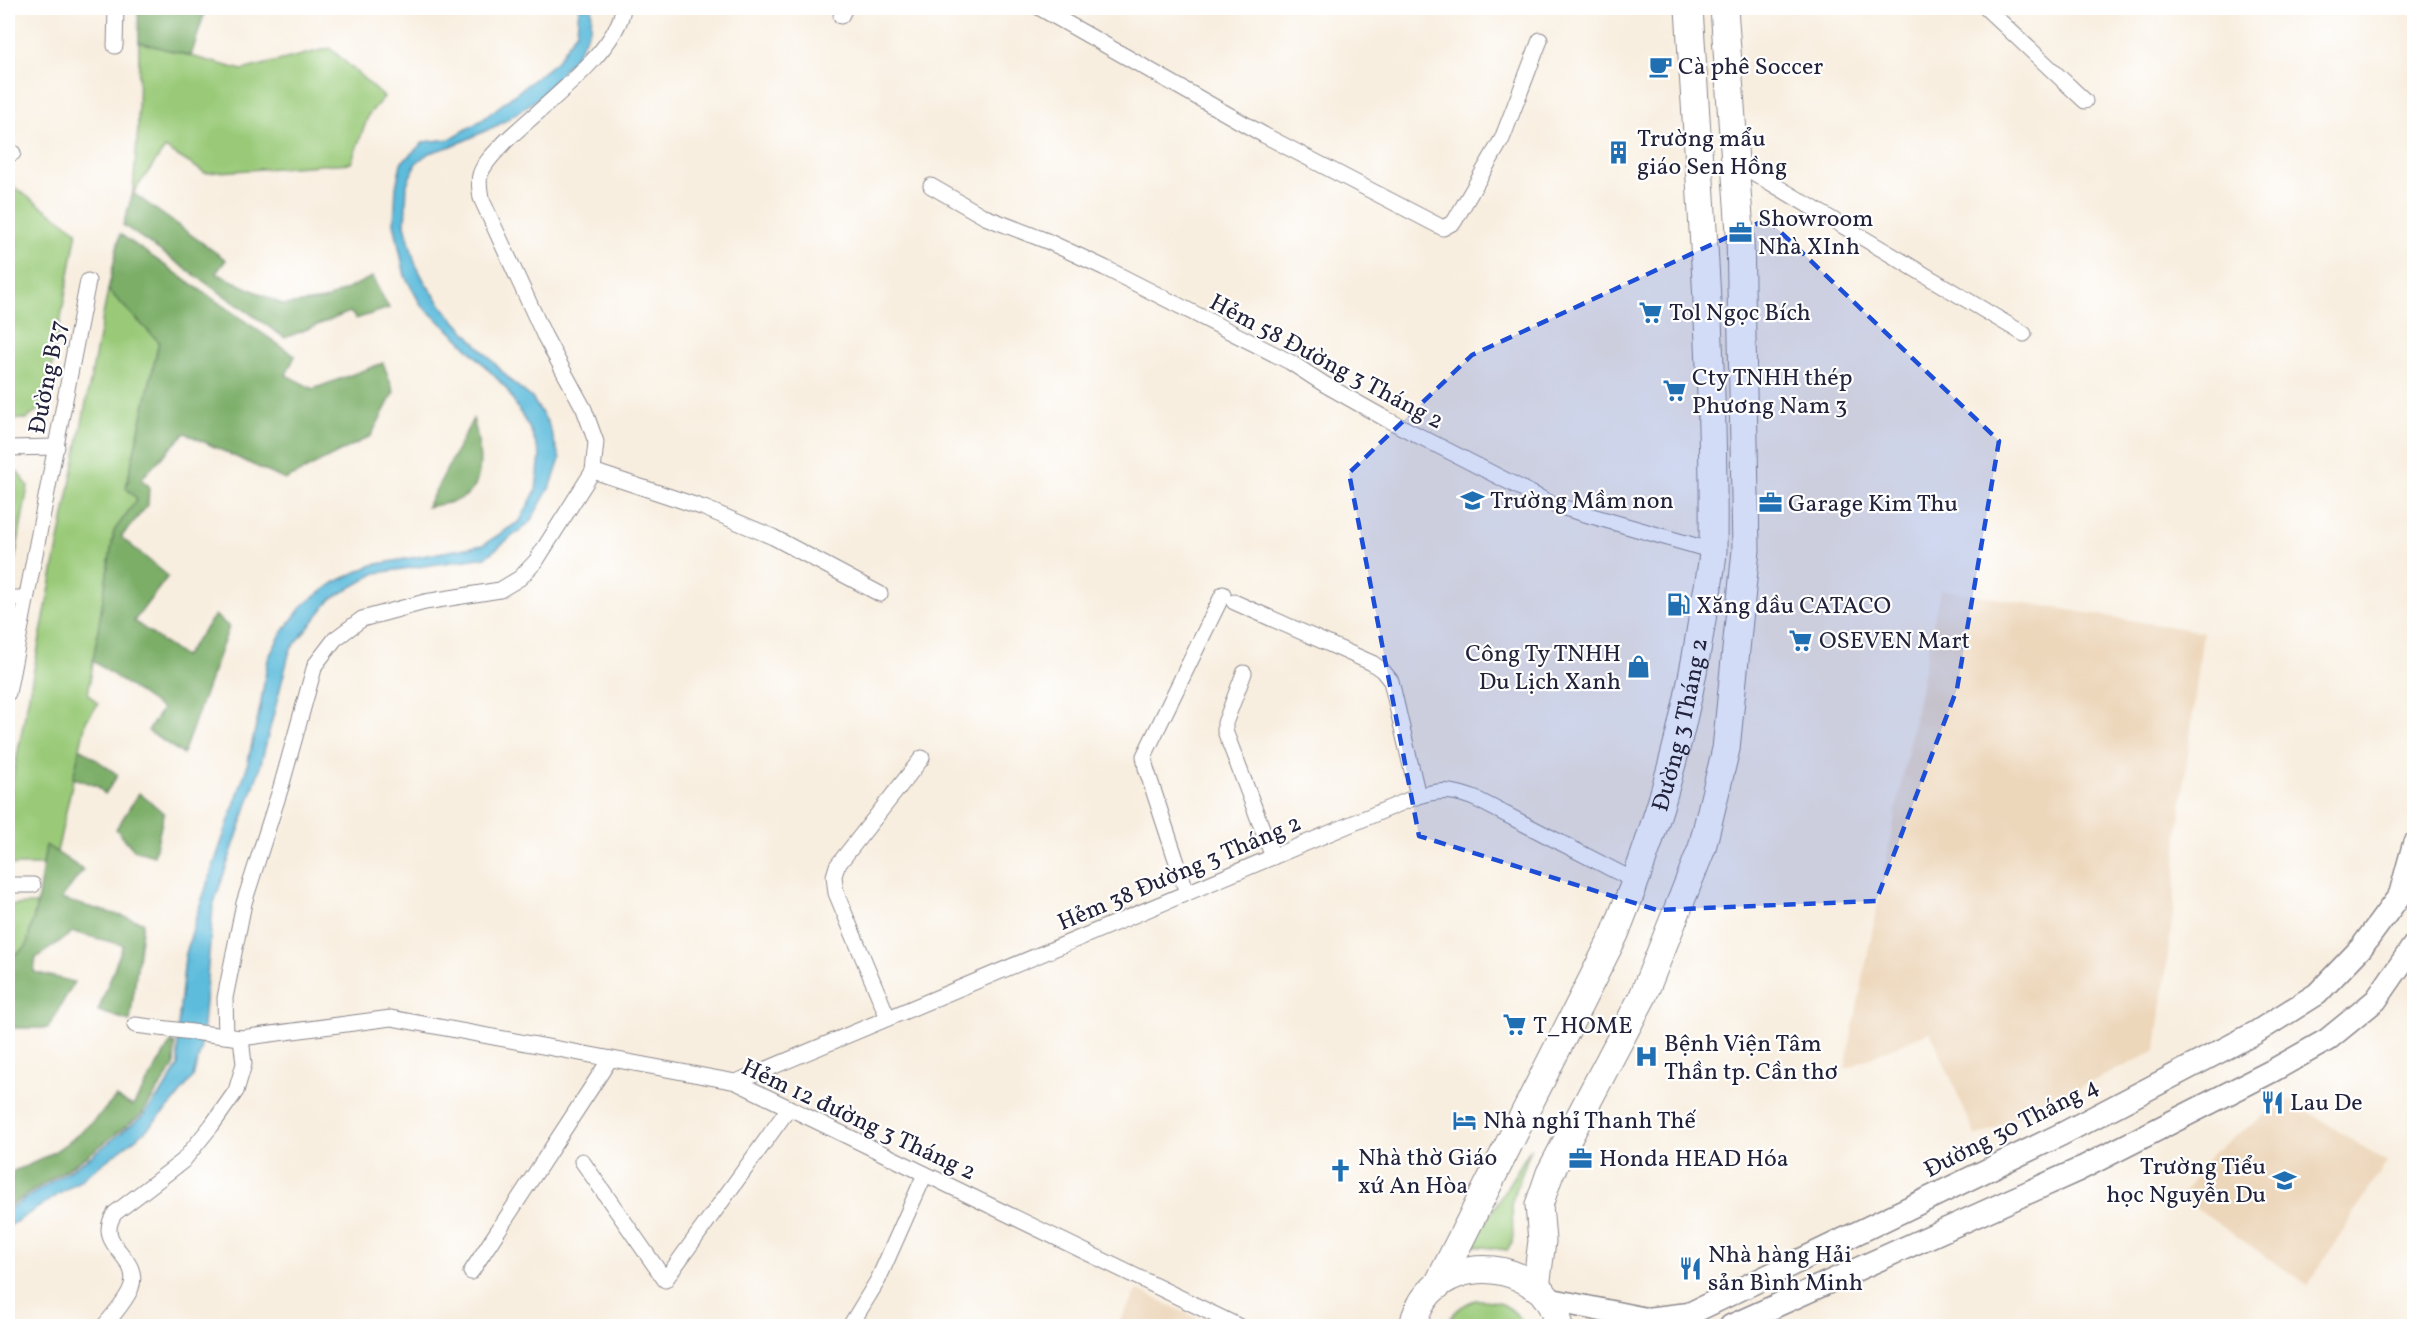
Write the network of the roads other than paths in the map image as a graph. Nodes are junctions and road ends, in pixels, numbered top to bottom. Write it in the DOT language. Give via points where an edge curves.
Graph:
graph roads {
  1 [pos="116,8"];
  2 [pos="623,8"];
  3 [pos="1040,8"];
  4 [pos="1689,8"];
  5 [pos="1724,8"];
  6 [pos="1986,8"];
  7 [pos="1540,40"];
  8 [pos="115,46"];
  9 [pos="2085,101"];
  10 [pos="1734,161"];
  11 [pos="931,186"];
  12 [pos="88,281"];
  13 [pos="2024,334"];
  14 [pos="57,447"];
  15 [pos="8,448"];
  16 [pos="593,471"];
  17 [pos="1713,551"];
  18 [pos="880,594"];
  19 [pos="8,598"];
  20 [pos="26,598"];
  21 [pos="1244,673"];
  22 [pos="8,693"];
  23 [pos="922,758"];
  24 [pos="1418,796"];
  25 [pos="2415,844"];
  26 [pos="1273,857"];
  27 [pos="1635,881"];
  28 [pos="8,885"];
  29 [pos="33,885"];
  30 [pos="1187,893"];
  31 [pos="2415,945"];
  32 [pos="888,1018"];
  33 [pos="135,1025"];
  34 [pos="230,1037"];
  35 [pos="610,1059"];
  36 [pos="736,1082"];
  37 [pos="789,1108"];
  38 [pos="2062,1134"];
  39 [pos="582,1161"];
  40 [pos="2078,1170"];
  41 [pos="925,1174"];
  42 [pos="471,1272"];
  43 [pos="1437,1286"];
  44 [pos="1541,1293"];
  45 [pos="1413,1324"];
  46 [pos="104,1326"];
  47 [pos="850,1326"];
  48 [pos="1238,1326"];
  49 [pos="1558,1326"];
  50 [pos="1731,1326"];
  1 -- 8 [label="street"];
  2 -- 16 [label="street" via="600,54 489,158 479,176 481,198 544,335 584,409 596,442"];
  3 -- 7 [label="street" via="1264,135 1443,228 1454,222 1502,139"];
  4 -- 17 [label="highway, Đường 3 Tháng 2" via="1713,423"];
  5 -- 10 [label="highway, Đường 3 Tháng 2"];
  6 -- 9 [label="street"];
  10 -- 13 [label="street"];
  10 -- 44 [label="highway, Đường 3 Tháng 2" via="1740,232 1746,550 1726,749 1702,848 1643,996 1550,1173 1539,1205"];
  11 -- 17 [label="street, Hẻm 58 Đường 3 Tháng 2" via="984,217 1105,268 1290,362 1386,419 1554,505"];
  12 -- 14 [label="street, Đường B37"];
  14 -- 15 [label="street"];
  14 -- 20 [label="street, Đường B37"];
  16 -- 18 [label="street" via="704,508 763,533"];
  16 -- 34 [label="street" via="536,561 520,578 500,590 425,602 362,619 335,639 315,665 244,903 225,998"];
  17 -- 27 [label="highway, Đường 3 Tháng 2" via="1679,741"];
  19 -- 20 [label="street"];
  20 -- 22 [label="street, Đường B37"];
  21 -- 26 [label="street" via="1225,731"];
  23 -- 32 [label="street" via="844,857 834,876 836,893"];
  24 -- 26 [label="street, Hẻm 38 Đường 3 Tháng 2"];
  24 -- 27 [label="street, Hẻm 38 Đường 3 Tháng 2" via="1440,790 1459,792"];
  24 -- 30 [label="street" via="1387,675 1372,663 1229,598 1144,756"];
  25 -- 38 [label="main road, Đường 30 Tháng 4" via="2400,895 2361,948 2317,994 2255,1033"];
  26 -- 30 [label="street, Hẻm 38 Đường 3 Tháng 2"];
  27 -- 43 [label="highway, Đường 3 Tháng 2" via="1605,954"];
  28 -- 29 [label="street"];
  30 -- 32 [label="street, Hẻm 38 Đường 3 Tháng 2"];
  31 -- 40 [label="main road" via="2376,1000 2327,1040"];
  32 -- 36 [label="street, Hẻm 38 Đường 3 Tháng 2"];
  33 -- 34 [label="street, Hẻm 12 đường 3 Tháng 2"];
  34 -- 35 [label="street, Hẻm 12 đường 3 Tháng 2" via="391,1018"];
  34 -- 46 [label="street" via="244,1064 236,1091 183,1161 107,1223 107,1234 133,1276 131,1288"];
  35 -- 36 [label="street, Hẻm 12 đường 3 Tháng 2"];
  35 -- 42 [label="street"];
  36 -- 37 [label="street, Hẻm 12 đường 3 Tháng 2"];
  37 -- 39 [label="street" via="665,1280"];
  37 -- 41 [label="street, Hẻm 12 đường 3 Tháng 2"];
  38 -- 40 [label="main road"];
  38 -- 44 [label="main road, Đường 30 Tháng 4" via="1689,1314 1646,1319"];
  40 -- 50 [label="main road"];
  41 -- 47 [label="street" via="878,1280"];
  41 -- 48 [label="street, Hẻm 12 đường 3 Tháng 2"];
  43 -- 44 [label="highway" via="1473,1269 1494,1268 1513,1273"];
  43 -- 45 [label="highway, Đường 3 Tháng 2" via="1423,1302"];
  44 -- 49 [label="highway" via="1556,1314"];
}
